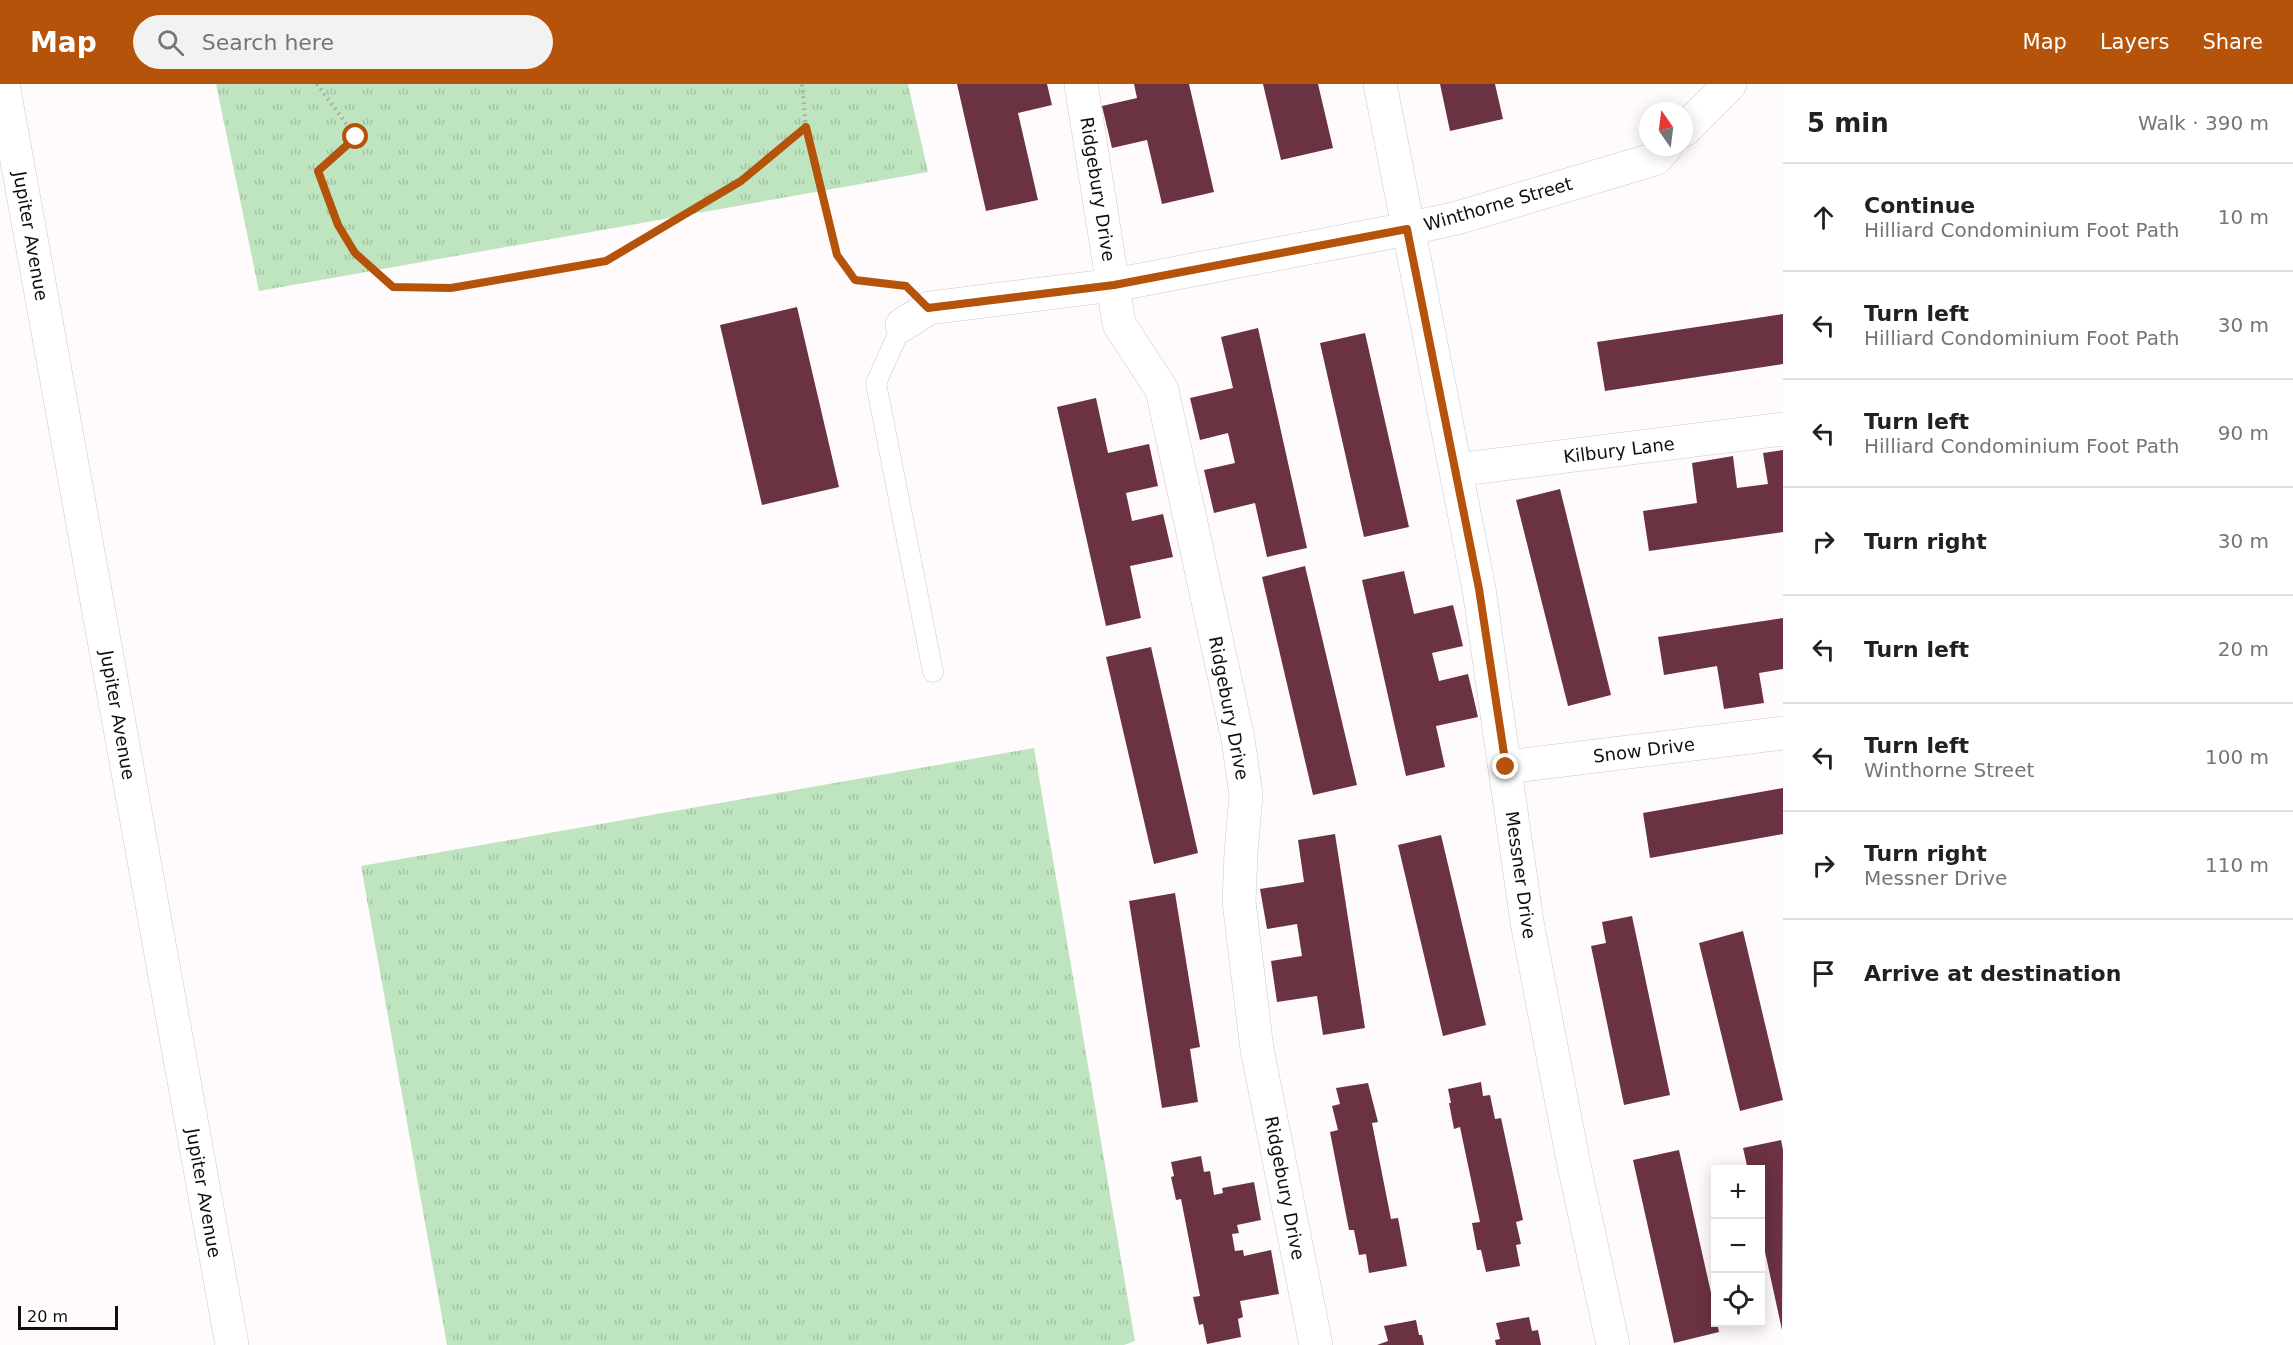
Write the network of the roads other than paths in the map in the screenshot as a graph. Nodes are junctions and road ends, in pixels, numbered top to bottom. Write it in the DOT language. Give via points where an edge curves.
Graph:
graph roads {
  1 [pos="3,84"];
  2 [pos="1081,84"];
  3 [pos="1380,84"];
  4 [pos="1730,84"];
  5 [pos="1693,121"];
  6 [pos="1657,156"];
  7 [pos="1407,229"];
  8 [pos="1114,285"];
  9 [pos="915,317"];
  10 [pos="1783,429"];
  11 [pos="1456,470"];
  12 [pos="933,672"];
  13 [pos="1783,733"];
  14 [pos="1506,767"];
  15 [pos="232,1345"];
  16 [pos="1316,1345"];
  17 [pos="1613,1345"];
  1 -- 15 [label="street, Jupiter Avenue"];
  2 -- 8 [label="street, Ridgebury Drive"];
  3 -- 7 [label="street, Messner Drive"];
  4 -- 5 [label="street"];
  6 -- 7 [label="street, Winthorne Street" via="1457,218"];
  7 -- 8 [label="street, Winthorne Street"];
  7 -- 11 [label="street, Messner Drive"];
  8 -- 9 [label="street, Winthorne Street"];
  8 -- 16 [label="street, Ridgebury Drive" via="1119,324 1162,390 1238,739 1246,795 1239,902 1256,1037"];
  9 -- 12 [label="lane" via="876,383"];
  10 -- 11 [label="street, Kilbury Lane"];
  11 -- 14 [label="street, Messner Drive"];
  13 -- 14 [label="street, Snow Drive"];
  14 -- 17 [label="street, Messner Drive" via="1527,922"];
}
